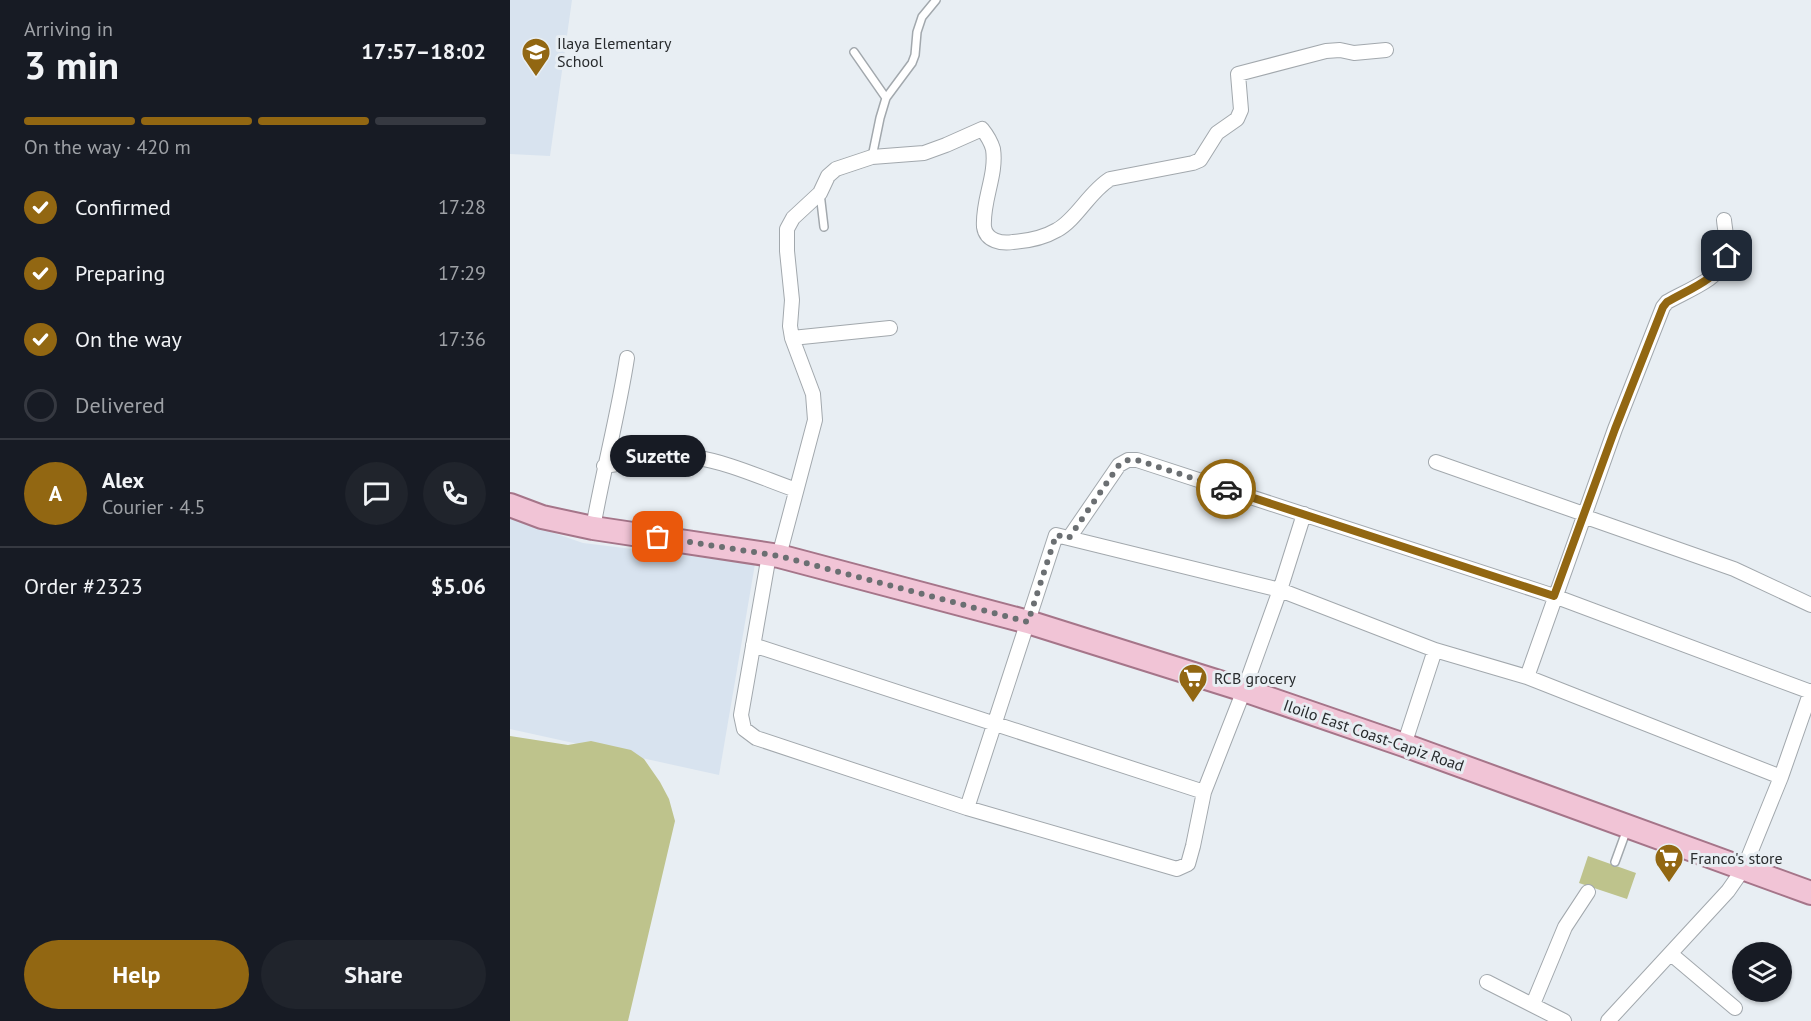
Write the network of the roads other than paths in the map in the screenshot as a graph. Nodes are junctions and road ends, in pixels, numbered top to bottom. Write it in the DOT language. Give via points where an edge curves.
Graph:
graph roads {
  1 [pos="936,0"];
  2 [pos="1386,50"];
  3 [pos="854,52"];
  4 [pos="886,98"];
  5 [pos="872,158"];
  6 [pos="820,193"];
  7 [pos="1724,220"];
  8 [pos="824,227"];
  9 [pos="890,328"];
  10 [pos="792,338"];
  11 [pos="627,358"];
  12 [pos="1436,462"];
  13 [pos="604,466"];
  14 [pos="796,490"];
  15 [pos="510,505"];
  16 [pos="1304,514"];
  17 [pos="1584,515"];
  18 [pos="593,528"];
  19 [pos="1069,538"];
  20 [pos="774,556"];
  21 [pos="1280,590"];
  22 [pos="1554,596"];
  23 [pos="1811,605"];
  24 [pos="1028,622"];
  25 [pos="753,645"];
  26 [pos="1435,650"];
  27 [pos="1527,677"];
  28 [pos="1244,690"];
  29 [pos="1811,692"];
  30 [pos="993,723"];
  31 [pos="1404,745"];
  32 [pos="1781,777"];
  33 [pos="1204,792"];
  34 [pos="967,808"];
  35 [pos="1628,826"];
  36 [pos="1615,862"];
  37 [pos="1744,868"];
  38 [pos="1588,892"];
  39 [pos="1811,893"];
  40 [pos="1671,954"];
  41 [pos="1487,982"];
  42 [pos="1533,1004"];
  43 [pos="1735,1008"];
  44 [pos="1564,1021"];
  45 [pos="1608,1021"];
  1 -- 4 [label="lane" via="922,17 912,63"];
  2 -- 5 [label="street" via="1326,51 1238,74 1241,110 1237,119 1217,133 1200,160 1110,179 1059,229 1026,240 1002,243 986,233 993,149 982,129 924,153"];
  3 -- 4 [label="lane"];
  4 -- 5 [label="lane"];
  5 -- 6 [label="street" via="836,169"];
  6 -- 8 [label="lane"];
  6 -- 10 [label="street" via="793,218 787,229"];
  7 -- 17 [label="street" via="1727,256 1723,266 1663,307"];
  9 -- 10 [label="street"];
  10 -- 14 [label="street" via="813,394 815,420"];
  11 -- 13 [label="street"];
  12 -- 17 [label="street"];
  13 -- 14 [label="street" via="661,457 691,457 725,464"];
  13 -- 18 [label="street"];
  14 -- 20 [label="street"];
  15 -- 18 [label="main road, Iloilo East Coast-Capiz Road" via="542,517"];
  16 -- 19 [label="street" via="1128,460 1119,465"];
  16 -- 21 [label="street"];
  16 -- 22 [label="street"];
  17 -- 22 [label="street"];
  17 -- 23 [label="street" via="1734,569"];
  18 -- 20 [label="main road, Iloilo East Coast-Capiz Road"];
  19 -- 21 [label="street"];
  19 -- 24 [label="street" via="1056,535"];
  20 -- 24 [label="main road, Iloilo East Coast-Capiz Road"];
  20 -- 25 [label="street"];
  21 -- 26 [label="street"];
  21 -- 28 [label="street"];
  22 -- 27 [label="street"];
  22 -- 29 [label="street"];
  24 -- 28 [label="main road, Iloilo East Coast-Capiz Road"];
  24 -- 30 [label="street"];
  25 -- 30 [label="street"];
  25 -- 34 [label="street" via="741,715 744,729 756,738"];
  26 -- 27 [label="street"];
  26 -- 31 [label="street"];
  27 -- 32 [label="street"];
  28 -- 31 [label="main road, Iloilo East Coast-Capiz Road"];
  28 -- 33 [label="street"];
  29 -- 32 [label="street"];
  30 -- 33 [label="street"];
  30 -- 34 [label="street"];
  31 -- 35 [label="main road, Iloilo East Coast-Capiz Road"];
  32 -- 37 [label="street"];
  33 -- 34 [label="street" via="1188,864 1178,869"];
  35 -- 36 [label="lane"];
  35 -- 37 [label="main road, Iloilo East Coast-Capiz Road"];
  37 -- 39 [label="main road, Iloilo East Coast-Capiz Road"];
  37 -- 40 [label="street"];
  38 -- 42 [label="street" via="1565,927"];
  40 -- 43 [label="street"];
  40 -- 45 [label="street"];
  41 -- 42 [label="street"];
  42 -- 44 [label="street"];
}
